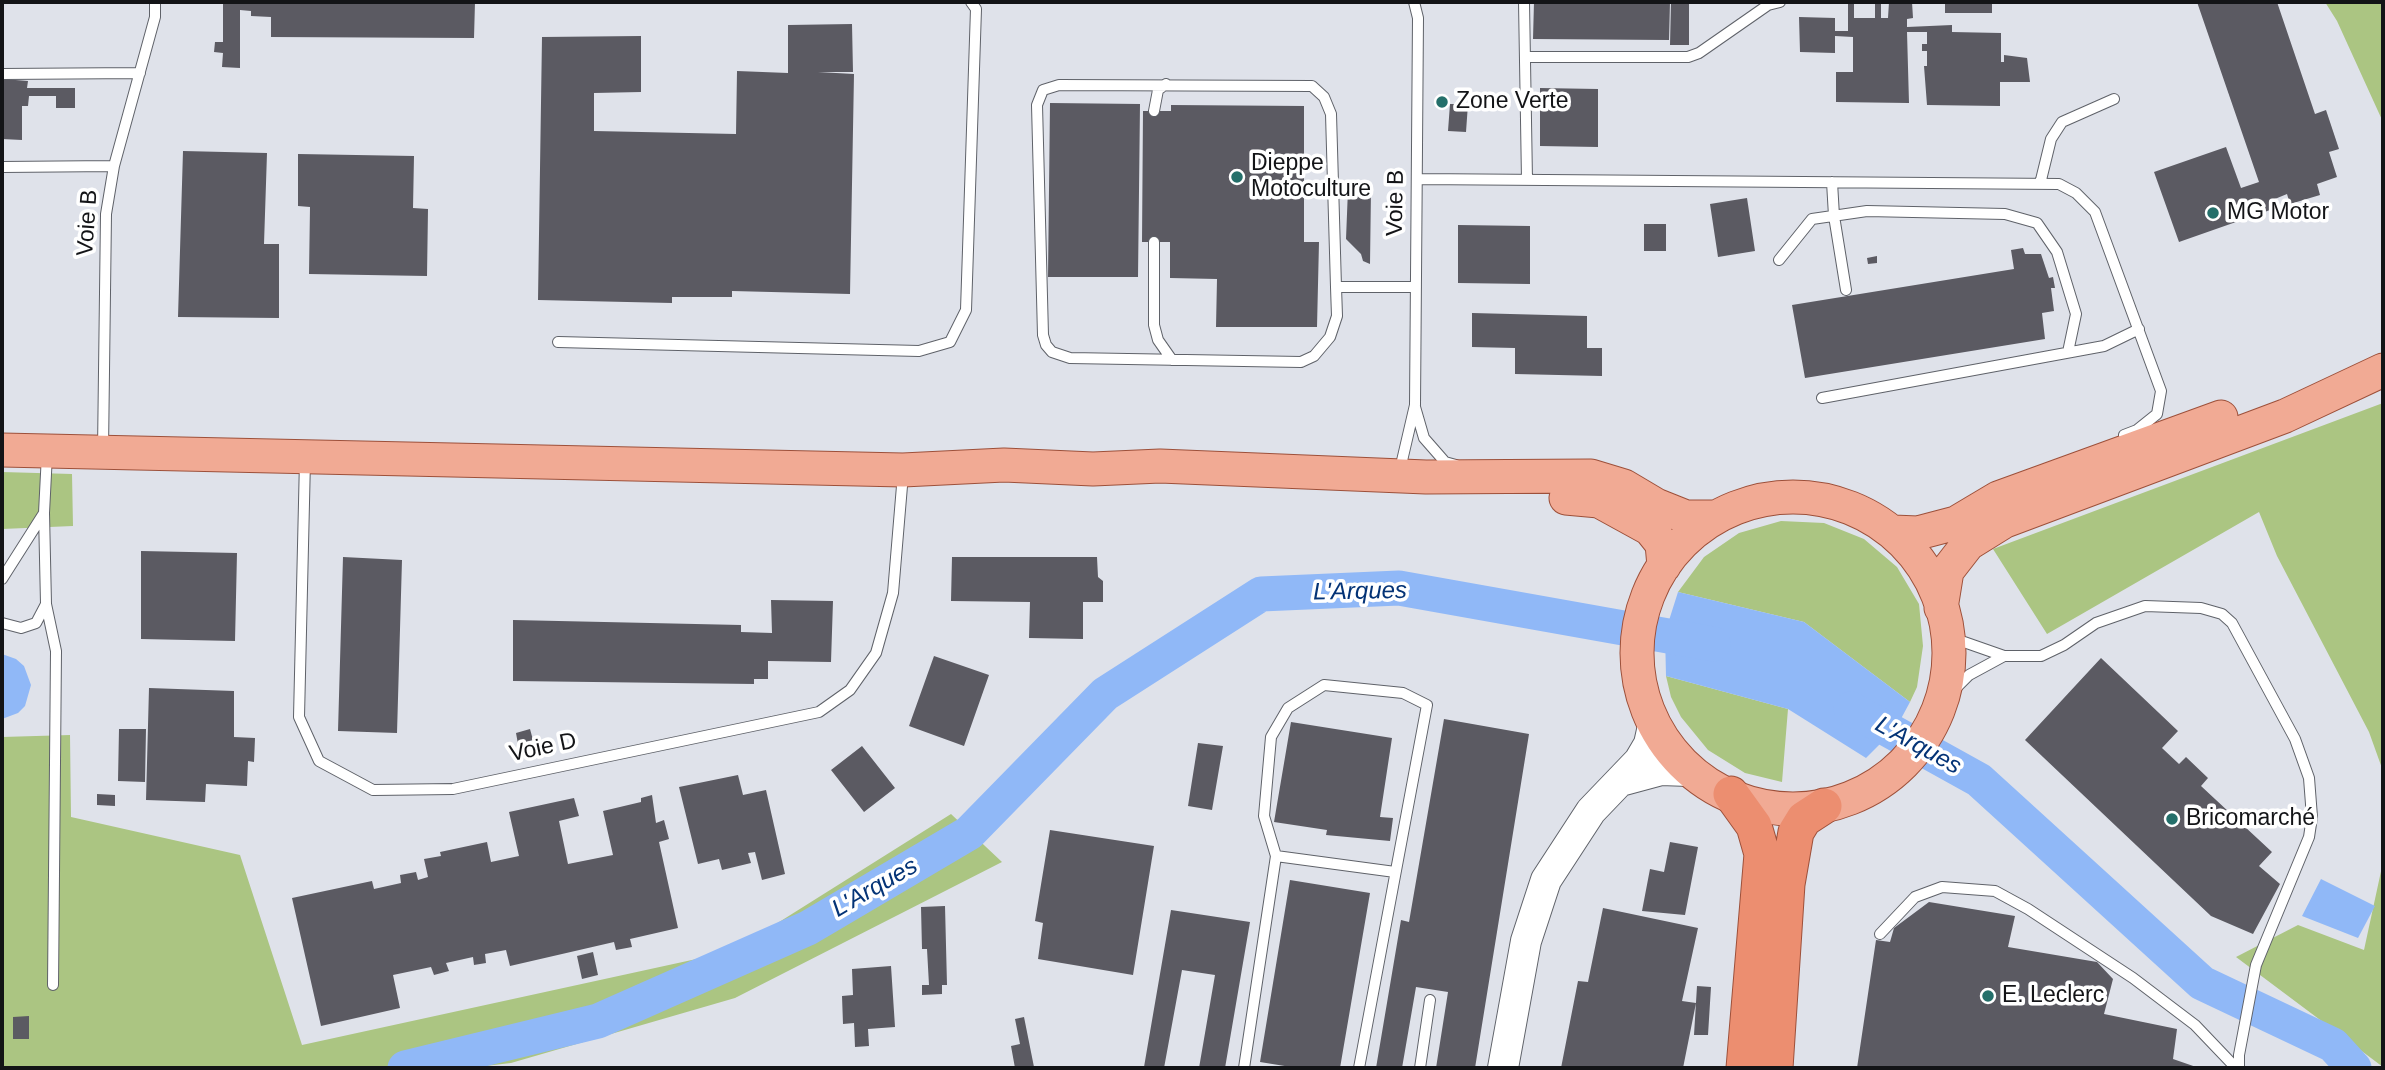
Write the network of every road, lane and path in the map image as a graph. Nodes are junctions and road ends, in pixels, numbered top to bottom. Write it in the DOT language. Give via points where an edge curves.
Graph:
graph roads {
  1 [pos="155,2"];
  2 [pos="971,2"];
  3 [pos="1414,2"];
  4 [pos="1524,2"];
  5 [pos="1780,2"];
  6 [pos="1525,57"];
  7 [pos="140,73"];
  8 [pos="2,74"];
  9 [pos="1166,84"];
  10 [pos="2114,99"];
  11 [pos="1154,111"];
  12 [pos="114,166"];
  13 [pos="2,167"];
  14 [pos="1417,178"];
  15 [pos="1527,180"];
  16 [pos="1832,182"];
  17 [pos="2040,184"];
  18 [pos="1834,216"];
  19 [pos="1154,242"];
  20 [pos="1779,260"];
  21 [pos="1336,287"];
  22 [pos="1416,287"];
  23 [pos="1846,290"];
  24 [pos="2139,329"];
  25 [pos="558,342"];
  26 [pos="2068,352"];
  27 [pos="1172,360"];
  28 [pos="2383,368"];
  29 [pos="1822,398"];
  30 [pos="1415,405"];
  31 [pos="2112,440"];
  32 [pos="2,450"];
  33 [pos="47,451"];
  34 [pos="103,453"];
  35 [pos="305,457"];
  36 [pos="1093,469"];
  37 [pos="903,470"];
  38 [pos="2037,470"];
  39 [pos="1389,475"];
  40 [pos="1591,476"];
  41 [pos="44,513"];
  42 [pos="1714,517"];
  43 [pos="1956,523"];
  44 [pos="1893,532"];
  45 [pos="1659,576"];
  46 [pos="2,579"];
  47 [pos="46,604"];
  48 [pos="1941,608"];
  49 [pos="2,623"];
  50 [pos="1949,641"];
  51 [pos="2004,656"];
  52 [pos="1940,704"];
  53 [pos="1653,726"];
  54 [pos="1689,771"];
  55 [pos="1623,780"];
  56 [pos="1731,794"];
  57 [pos="1824,806"];
  58 [pos="1276,856"];
  59 [pos="1395,873"];
  60 [pos="1880,934"];
  61 [pos="53,985"];
  62 [pos="1430,1000"];
  63 [pos="1244,1068"];
  64 [pos="1359,1068"];
  65 [pos="1420,1068"];
  66 [pos="1503,1068"];
  67 [pos="1744,1068"];
  68 [pos="1776,1068"];
  69 [pos="2238,1068"];
  1 -- 7 [label="lane, Voie B"];
  2 -- 25 [label="lane" via="976,9 967,310 950,342 919,351"];
  3 -- 14 [label="lane, Voie B" via="1418,19"];
  4 -- 6 [label="lane"];
  5 -- 6 [label="lane" via="1768,5 1688,57"];
  6 -- 15 [label="lane"];
  7 -- 8 [label="lane"];
  7 -- 12 [label="lane, Voie B"];
  9 -- 11 [label="lane" via="1158,90"];
  9 -- 21 [label="lane" via="1301,84 1319,91 1331,114"];
  9 -- 27 [label="lane" via="1059,85 1043,90 1037,105 1046,345 1070,358"];
  10 -- 17 [label="lane" via="2062,122 2051,139"];
  12 -- 13 [label="lane"];
  12 -- 34 [label="lane, Voie B" via="106,214"];
  14 -- 15 [label="lane"];
  14 -- 22 [label="lane, Voie B"];
  15 -- 16 [label="lane"];
  16 -- 17 [label="lane"];
  16 -- 18 [label="lane"];
  17 -- 24 [label="lane" via="2068,188 2095,212"];
  18 -- 20 [label="lane" via="1812,219"];
  18 -- 23 [label="lane"];
  18 -- 26 [label="lane" via="1867,211 2005,214 2037,223 2057,252 2076,314"];
  19 -- 27 [label="lane" via="1154,326"];
  21 -- 22 [label="lane"];
  21 -- 27 [label="lane" via="1337,316 1330,337 1314,356 1301,362"];
  22 -- 30 [label="lane, Voie B"];
  24 -- 26 [label="lane" via="2104,345"];
  24 -- 31 [label="lane" via="2161,391 2157,414 2137,430"];
  26 -- 29 [label="lane"];
  28 -- 43 [label="main road" via="2234,413 2053,477 1998,498"];
  28 -- 48 [label="main road" via="2285,416 2005,521 1968,544 1947,571"];
  30 -- 39 [label="lane, Voie B" via="1401,465"];
  30 -- 40 [label="lane, Voie B" via="1424,438 1445,462 1468,468 1561,469"];
  32 -- 33 [label="main road"];
  33 -- 34 [label="main road"];
  33 -- 41 [label="lane"];
  34 -- 35 [label="main road"];
  35 -- 37 [label="main road"];
  35 -- 37 [label="lane, Voie D" via="299,717 319,761 373,790 453,789 819,712 850,691 876,653 893,593"];
  36 -- 37 [label="main road" via="1004,465"];
  36 -- 39 [label="main road" via="1160,466"];
  36 -- 45 [label="main road" via="1178,486 1293,494 1537,496 1599,501 1650,529 1662,544"];
  38 -- 43 [label="lane" via="1990,494 1961,513"];
  39 -- 40 [label="main road"];
  40 -- 42 [label="main road" via="1624,486 1686,517"];
  41 -- 46 [label="lane"];
  41 -- 47 [label="lane"];
  42 -- 44 [label="main road" via="1763,497 1795,496 1847,506"];
  42 -- 45 [label="main road" via="1686,540"];
  43 -- 44 [label="main road" via="1918,533"];
  44 -- 48 [label="main road" via="1918,558 1936,588"];
  45 -- 53 [label="main road" via="1643,610 1638,636 1637,663"];
  47 -- 49 [label="lane" via="36,623 21,628"];
  47 -- 61 [label="lane" via="56,651"];
  48 -- 50 [label="main road"];
  50 -- 51 [label="lane"];
  50 -- 52 [label="main road" via="1948,673"];
  51 -- 52 [label="lane" via="1969,675"];
  51 -- 69 [label="lane" via="2041,656 2096,623 2145,606 2201,608 2222,614 2232,623 2295,739 2309,778 2312,817 2309,836 2256,965"];
  52 -- 57 [label="main road" via="1921,746 1887,778 1857,796"];
  53 -- 54 [label="main road"];
  53 -- 55 [label="main road" via="1644,752"];
  54 -- 55 [label="main road" via="1661,770"];
  54 -- 56 [label="main road"];
  55 -- 66 [label="main road" via="1583,821 1546,880 1526,942"];
  56 -- 57 [label="main road" via="1760,806 1792,810"];
  56 -- 67 [label="highway" via="1754,826 1762,854"];
  57 -- 68 [label="highway" via="1804,819 1796,832 1787,884"];
  58 -- 59 [label="lane"];
  58 -- 59 [label="lane" via="1264,816 1271,737 1288,708 1324,685 1403,692 1427,705"];
  58 -- 63 [label="lane"];
  59 -- 64 [label="lane"];
  60 -- 69 [label="lane" via="1915,897 1942,887 1995,891 2133,978 2195,1025"];
  62 -- 65 [label="lane"];
}
